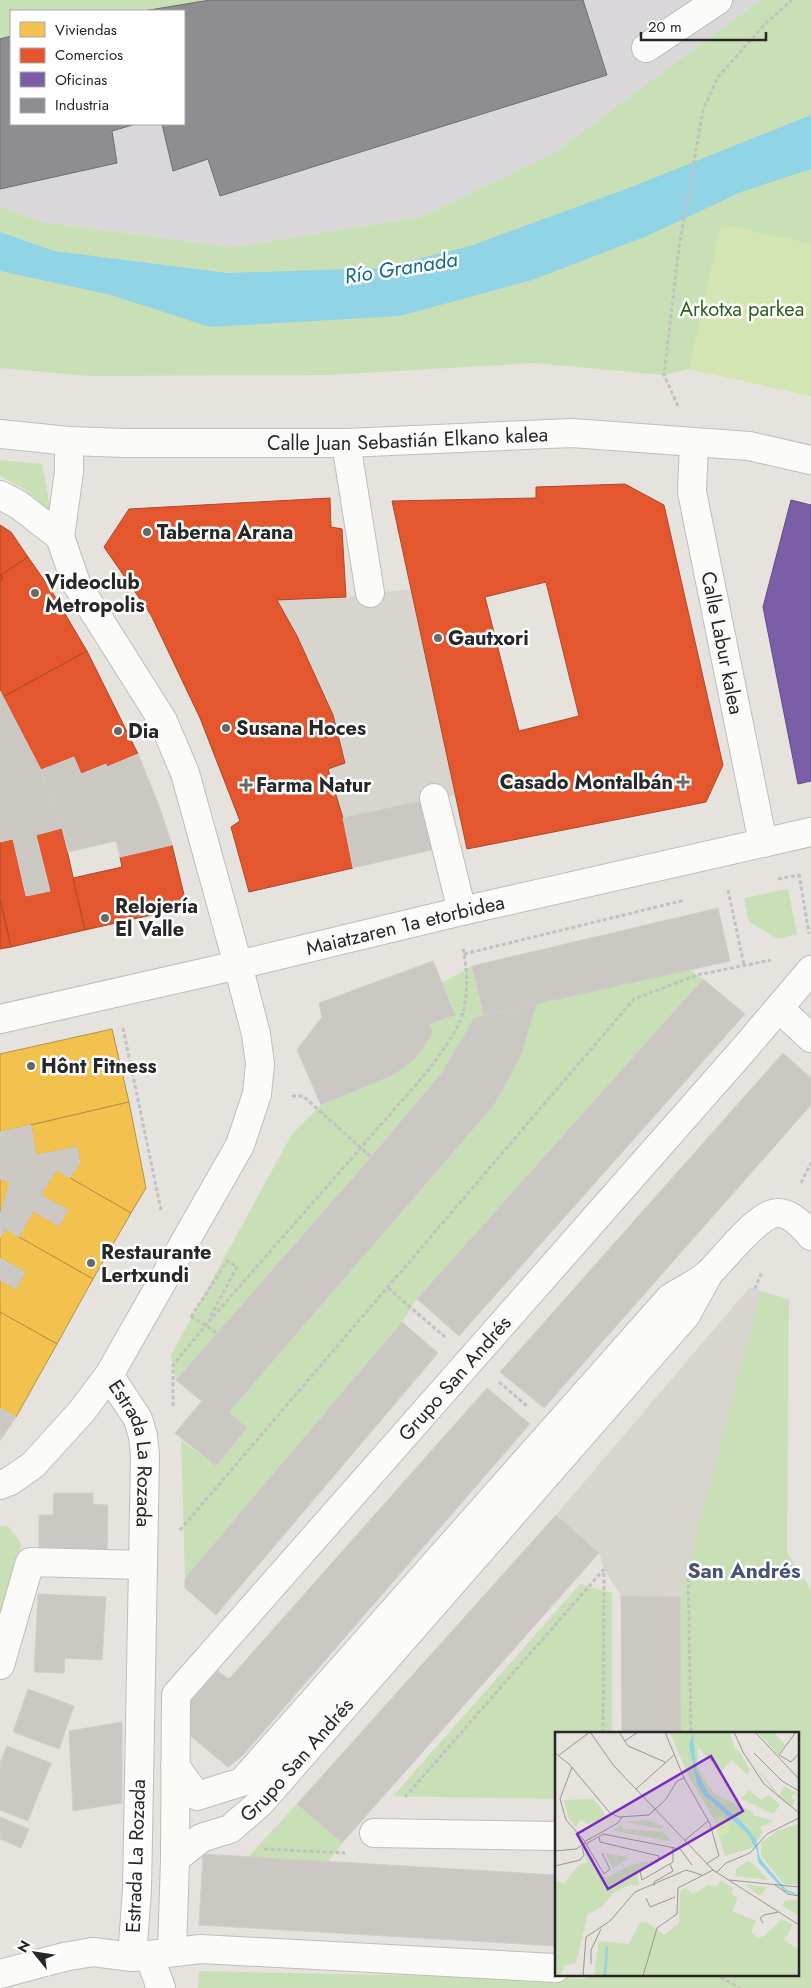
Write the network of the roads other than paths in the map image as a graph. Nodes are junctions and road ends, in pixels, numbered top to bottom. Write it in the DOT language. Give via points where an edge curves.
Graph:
graph roads {
  1 [pos="718,0"];
  2 [pos="646,48"];
  3 [pos="0,434"];
  4 [pos="69,441"];
  5 [pos="694,442"];
  6 [pos="346,443"];
  7 [pos="811,460"];
  8 [pos="0,495"];
  9 [pos="60,537"];
  10 [pos="370,593"];
  11 [pos="434,798"];
  12 [pos="801,834"];
  13 [pos="763,843"];
  14 [pos="459,911"];
  15 [pos="238,965"];
  16 [pos="811,970"];
  17 [pos="780,1008"];
  18 [pos="0,1019"];
  19 [pos="811,1038"];
  20 [pos="811,1236"];
  21 [pos="708,1275"];
  22 [pos="109,1375"];
  23 [pos="0,1485"];
  24 [pos="143,1565"];
  25 [pos="0,1665"];
  26 [pos="176,1766"];
  27 [pos="374,1833"];
  28 [pos="555,1836"];
  29 [pos="175,1860"];
  30 [pos="151,1955"];
  31 [pos="555,1968"];
  32 [pos="0,1974"];
  33 [pos="161,1988"];
  1 -- 2 [label="street"];
  3 -- 4 [label="street, Calle Juan Sebastián Elkano kalea"];
  4 -- 6 [label="street, Calle Juan Sebastián Elkano kalea"];
  4 -- 9 [label="street" via="69,472"];
  5 -- 6 [label="street, Calle Juan Sebastián Elkano kalea" via="572,433"];
  5 -- 7 [label="street, Calle Juan Sebastián Elkano kalea" via="750,446"];
  5 -- 13 [label="street, Calle Labur kalea" via="692,492"];
  6 -- 10 [label="street"];
  8 -- 9 [label="street" via="19,505"];
  9 -- 15 [label="street, Estrada La Rozada" via="76,582 163,721 185,774"];
  11 -- 14 [label="street"];
  12 -- 13 [label="street, Maiatzaren 1a etorbidea"];
  13 -- 14 [label="street, Maiatzaren 1a etorbidea"];
  14 -- 15 [label="street, Maiatzaren 1a etorbidea"];
  15 -- 18 [label="street, Maiatzaren 1a etorbidea"];
  15 -- 22 [label="street, Estrada La Rozada" via="256,1034 260,1064 257,1094 240,1145"];
  16 -- 17 [label="street, Grupo San Andrés"];
  17 -- 19 [label="street"];
  17 -- 26 [label="street, Grupo San Andrés" via="176,1695"];
  20 -- 21 [label="street, Grupo San Andrés" via="786,1214 771,1214 748,1232"];
  21 -- 26 [label="street, Grupo San Andrés" via="670,1298 242,1782 197,1796"];
  21 -- 29 [label="street, Grupo San Andrés" via="686,1315 260,1803 230,1829 200,1838"];
  22 -- 23 [label="street" via="82,1411 32,1465"];
  22 -- 24 [label="street, Estrada La Rozada" via="138,1419 143,1436"];
  24 -- 25 [label="street" via="30,1562"];
  24 -- 30 [label="street, Estrada La Rozada" via="137,1890"];
  26 -- 29 [label="street, Grupo San Andrés"];
  27 -- 28 [label="street"];
  29 -- 30 [label="street, Grupo San Andrés"];
  30 -- 31 [label="street" via="201,1949"];
  30 -- 32 [label="street" via="93,1952"];
  30 -- 33 [label="street, Estrada La Rozada"];
}
